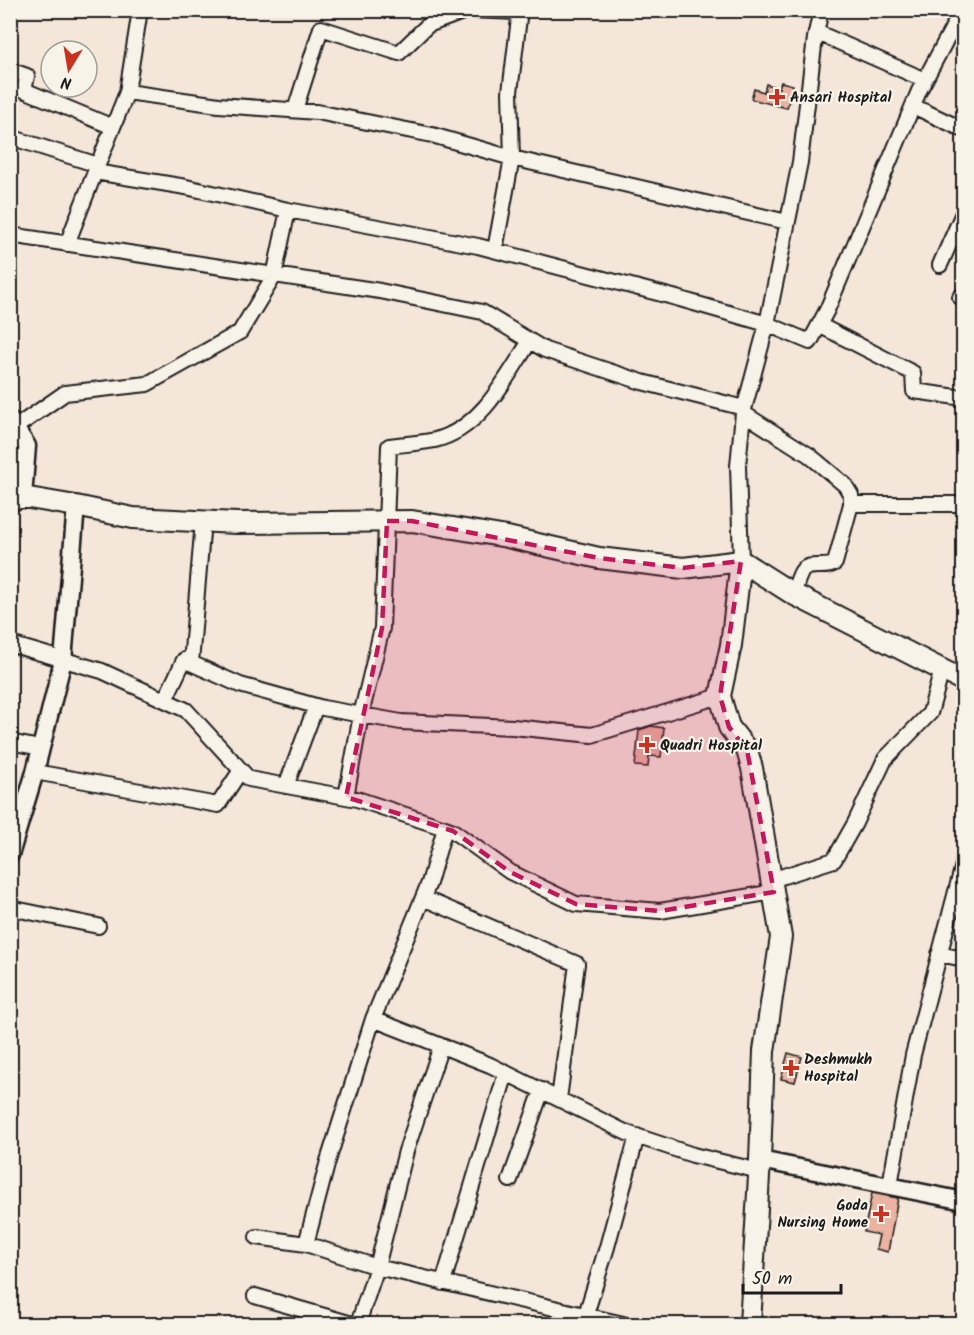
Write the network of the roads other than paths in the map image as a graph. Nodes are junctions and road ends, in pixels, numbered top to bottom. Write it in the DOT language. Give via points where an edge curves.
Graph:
graph roads {
  1 [pos="140,10"];
  2 [pos="470,10"];
  3 [pos="821,10"];
  4 [pos="962,10"];
  5 [pos="519,11"];
  6 [pos="816,32"];
  7 [pos="10,70"];
  8 [pos="925,80"];
  9 [pos="127,92"];
  10 [pos="913,106"];
  11 [pos="295,110"];
  12 [pos="113,127"];
  13 [pos="963,130"];
  14 [pos="10,137"];
  15 [pos="512,158"];
  16 [pos="96,168"];
  17 [pos="288,210"];
  18 [pos="963,210"];
  19 [pos="788,222"];
  20 [pos="10,235"];
  21 [pos="67,244"];
  22 [pos="495,250"];
  23 [pos="940,265"];
  24 [pos="274,276"];
  25 [pos="767,324"];
  26 [pos="819,326"];
  27 [pos="530,341"];
  28 [pos="963,398"];
  29 [pos="743,411"];
  30 [pos="13,423"];
  31 [pos="17,499"];
  32 [pos="851,504"];
  33 [pos="963,504"];
  34 [pos="76,506"];
  35 [pos="203,521"];
  36 [pos="387,521"];
  37 [pos="741,561"];
  38 [pos="793,594"];
  39 [pos="10,644"];
  40 [pos="63,660"];
  41 [pos="191,663"];
  42 [pos="942,670"];
  43 [pos="963,681"];
  44 [pos="720,696"];
  45 [pos="165,700"];
  46 [pos="316,706"];
  47 [pos="360,715"];
  48 [pos="10,742"];
  49 [pos="40,748"];
  50 [pos="241,770"];
  51 [pos="35,772"];
  52 [pos="286,786"];
  53 [pos="346,797"];
  54 [pos="445,828"];
  55 [pos="10,855"];
  56 [pos="963,861"];
  57 [pos="773,886"];
  58 [pos="423,898"];
  59 [pos="10,908"];
  60 [pos="98,926"];
  61 [pos="939,954"];
  62 [pos="963,959"];
  63 [pos="373,1019"];
  64 [pos="441,1046"];
  65 [pos="506,1073"];
  66 [pos="542,1090"];
  67 [pos="559,1099"];
  68 [pos="637,1136"];
  69 [pos="760,1165"];
  70 [pos="510,1180"];
  71 [pos="890,1185"];
  72 [pos="963,1201"];
  73 [pos="257,1237"];
  74 [pos="306,1244"];
  75 [pos="377,1267"];
  76 [pos="443,1283"];
  77 [pos="255,1296"];
  78 [pos="584,1320"];
  79 [pos="352,1324"];
  80 [pos="358,1324"];
  81 [pos="623,1324"];
  82 [pos="750,1324"];
  1 -- 9 [label="street"];
  2 -- 5 [label="street"];
  2 -- 11 [label="street" via="428,25 399,53 321,27"];
  3 -- 6 [label="street"];
  4 -- 8 [label="street"];
  5 -- 15 [label="street" via="510,92"];
  6 -- 8 [label="street"];
  6 -- 19 [label="street" via="800,162"];
  7 -- 12 [label="street" via="27,76 24,90"];
  8 -- 10 [label="street"];
  9 -- 11 [label="street" via="219,105"];
  9 -- 12 [label="street"];
  10 -- 13 [label="street"];
  10 -- 26 [label="street"];
  11 -- 15 [label="street" via="432,135"];
  12 -- 16 [label="street"];
  14 -- 16 [label="street"];
  15 -- 19 [label="street"];
  15 -- 22 [label="street"];
  16 -- 17 [label="street"];
  16 -- 21 [label="street"];
  17 -- 22 [label="street"];
  17 -- 24 [label="street"];
  18 -- 23 [label="street"];
  19 -- 25 [label="street"];
  20 -- 21 [label="street"];
  21 -- 24 [label="street"];
  22 -- 25 [label="street"];
  24 -- 27 [label="street" via="380,291 482,312"];
  24 -- 30 [label="street" via="240,332 147,384 65,393"];
  25 -- 26 [label="street" via="810,342"];
  25 -- 29 [label="street"];
  26 -- 28 [label="street" via="914,373 914,391"];
  27 -- 29 [label="street" via="545,350 642,382"];
  27 -- 36 [label="street" via="497,392 465,427 437,440 389,446"];
  29 -- 32 [label="street" via="809,455 845,485"];
  29 -- 37 [label="street" via="738,466"];
  30 -- 31 [label="street" via="27,446"];
  31 -- 34 [label="main road"];
  32 -- 33 [label="street"];
  32 -- 38 [label="street" via="835,563 830,567 806,568"];
  34 -- 35 [label="main road" via="133,518"];
  34 -- 40 [label="street"];
  35 -- 36 [label="main road"];
  35 -- 41 [label="street"];
  36 -- 37 [label="main road" via="412,521 599,558 672,567"];
  36 -- 47 [label="street" via="382,628"];
  37 -- 38 [label="main road"];
  37 -- 44 [label="main road" via="731,645"];
  38 -- 42 [label="main road"];
  39 -- 40 [label="street"];
  40 -- 45 [label="street" via="102,671"];
  40 -- 49 [label="street"];
  41 -- 45 [label="street" via="183,660"];
  41 -- 46 [label="street" via="240,685"];
  42 -- 43 [label="main road"];
  42 -- 57 [label="street" via="930,713 885,759 834,860"];
  44 -- 47 [label="street" via="592,735 401,722"];
  44 -- 57 [label="main road" via="729,727 747,750"];
  45 -- 50 [label="street" via="186,710"];
  46 -- 47 [label="street"];
  46 -- 52 [label="street"];
  47 -- 53 [label="street"];
  48 -- 49 [label="street"];
  49 -- 51 [label="street"];
  50 -- 51 [label="street" via="218,805"];
  50 -- 52 [label="street" via="249,779"];
  51 -- 55 [label="street"];
  52 -- 53 [label="street"];
  53 -- 54 [label="street"];
  54 -- 57 [label="street" via="510,872 576,904 660,911"];
  54 -- 58 [label="street"];
  56 -- 61 [label="street"];
  57 -- 69 [label="main road" via="782,937 764,1052"];
  58 -- 63 [label="street"];
  58 -- 67 [label="street" via="577,964"];
  59 -- 60 [label="street"];
  61 -- 62 [label="street"];
  61 -- 71 [label="street" via="913,1055"];
  63 -- 64 [label="street"];
  63 -- 74 [label="street"];
  64 -- 65 [label="street"];
  64 -- 75 [label="street" via="406,1150"];
  65 -- 66 [label="street"];
  65 -- 76 [label="street"];
  66 -- 67 [label="street"];
  66 -- 70 [label="street"];
  67 -- 68 [label="street"];
  68 -- 69 [label="street" via="693,1155"];
  68 -- 78 [label="street"];
  69 -- 71 [label="street"];
  69 -- 82 [label="main road"];
  71 -- 72 [label="street"];
  73 -- 74 [label="street"];
  74 -- 75 [label="street"];
  75 -- 76 [label="street"];
  75 -- 80 [label="street"];
  76 -- 78 [label="street"];
  77 -- 79 [label="street"];
  78 -- 81 [label="street"];
}
